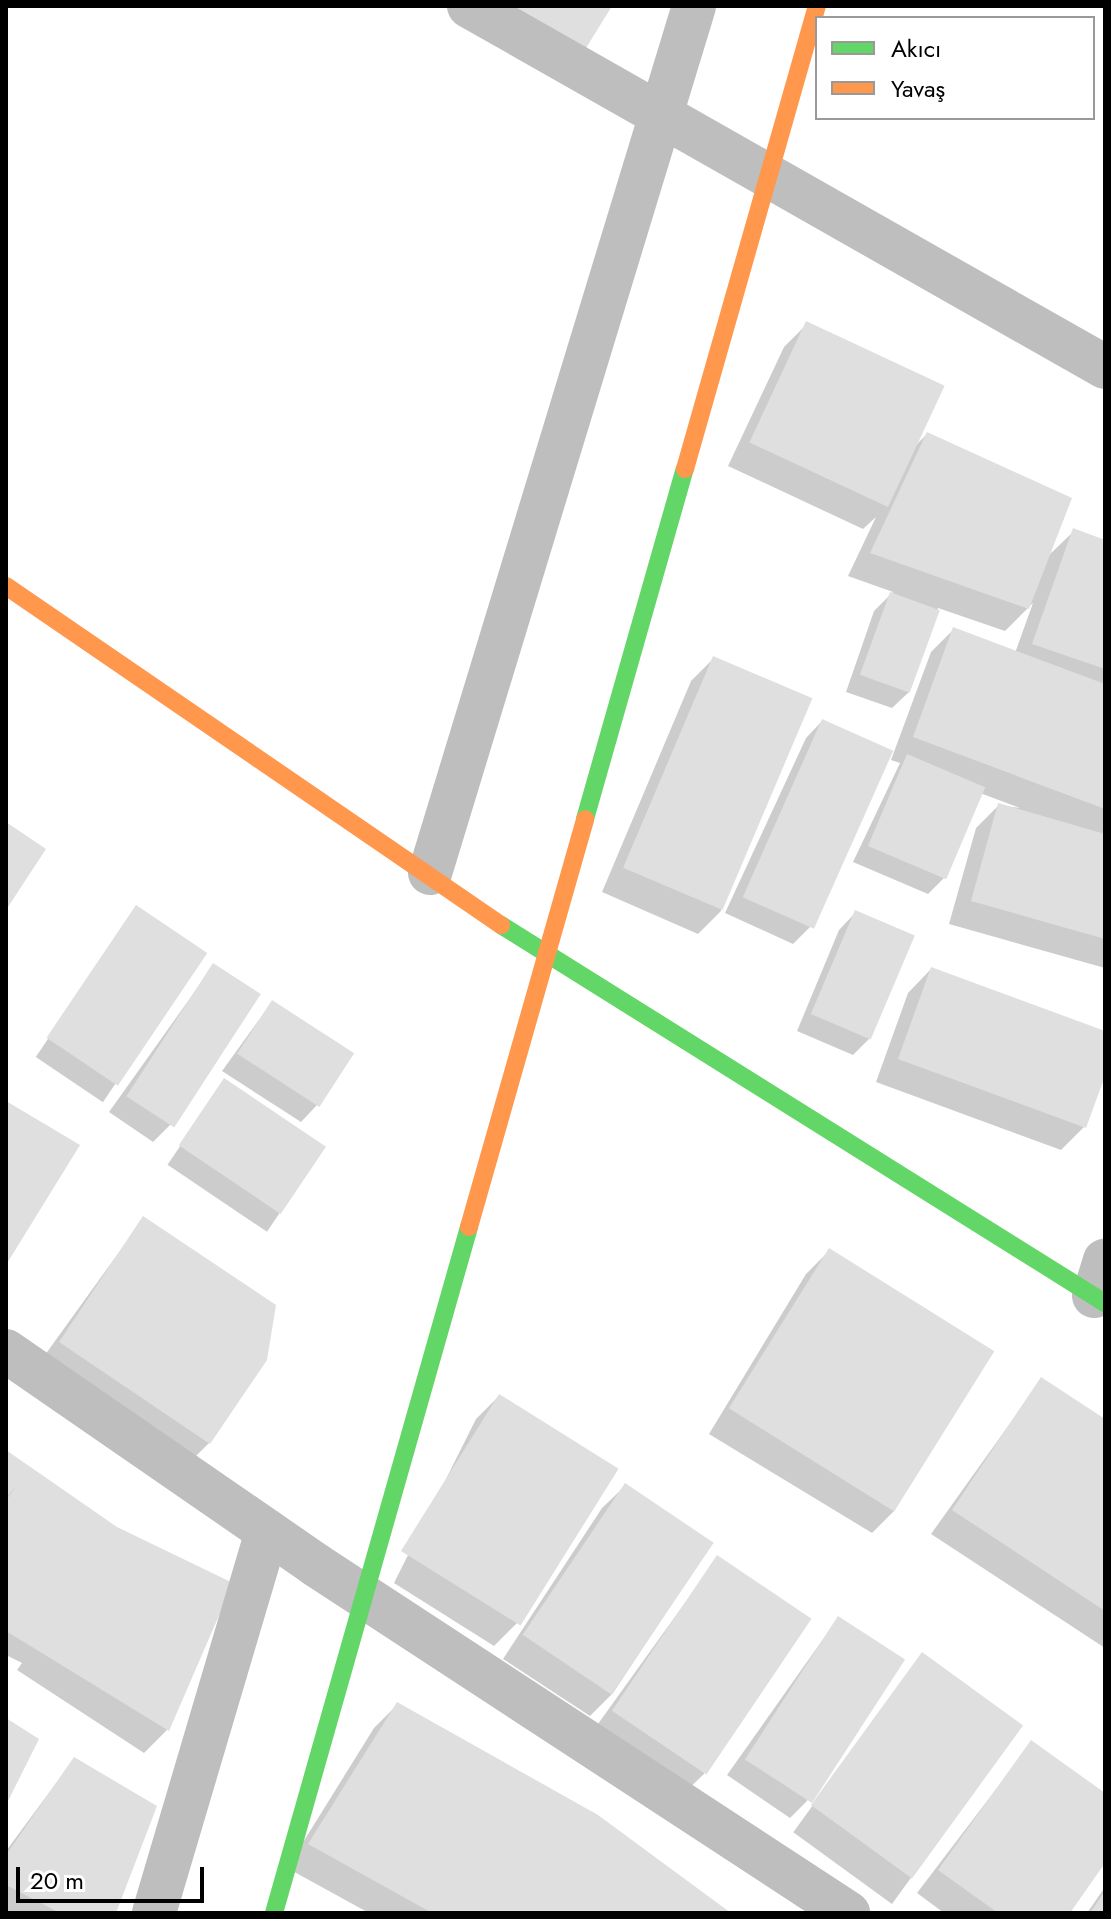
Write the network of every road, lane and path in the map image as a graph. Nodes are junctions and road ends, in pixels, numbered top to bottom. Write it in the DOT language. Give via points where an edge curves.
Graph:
graph roads {
  1 [pos="469,6"];
  2 [pos="694,6"];
  3 [pos="817,6"];
  4 [pos="663,116"];
  5 [pos="771,176"];
  6 [pos="1105,367"];
  7 [pos="6,586"];
  8 [pos="430,873"];
  9 [pos="544,954"];
  10 [pos="1101,1287"];
  11 [pos="6,1351"];
  12 [pos="267,1531"];
  13 [pos="361,1594"];
  14 [pos="154,1913"];
  15 [pos="274,1913"];
  16 [pos="848,1913"];
  1 -- 4 [label="street"];
  2 -- 4 [label="street"];
  3 -- 5 [label="street"];
  4 -- 5 [label="street"];
  4 -- 8 [label="street"];
  5 -- 6 [label="street"];
  5 -- 9 [label="street"];
  7 -- 8 [label="street"];
  8 -- 9 [label="street"];
  9 -- 10 [label="street"];
  9 -- 13 [label="street"];
  11 -- 12 [label="street"];
  12 -- 13 [label="street"];
  12 -- 14 [label="street"];
  13 -- 15 [label="street"];
  13 -- 16 [label="street"];
}
